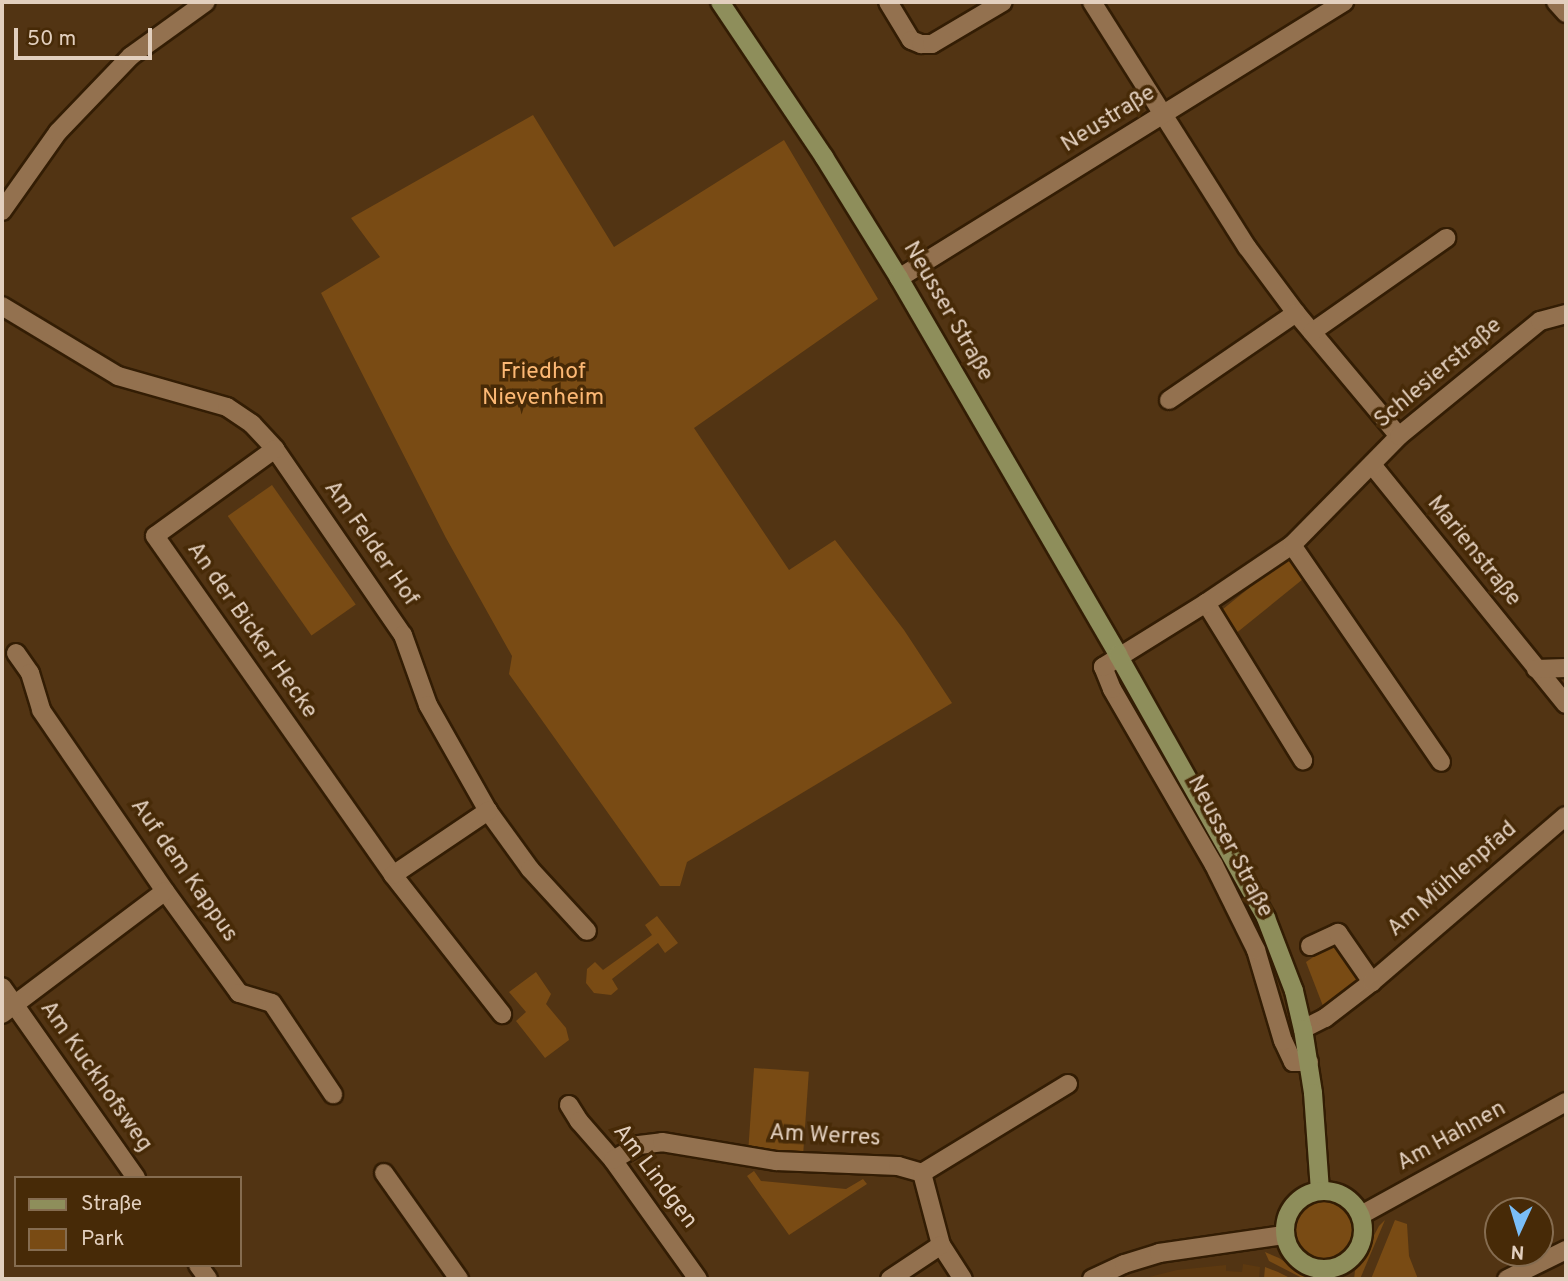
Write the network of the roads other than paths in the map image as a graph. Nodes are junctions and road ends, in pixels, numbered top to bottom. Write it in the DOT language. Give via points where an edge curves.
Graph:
graph roads {
  1 [pos="720,2"];
  2 [pos="888,2"];
  3 [pos="1003,2"];
  4 [pos="1091,2"];
  5 [pos="1344,2"];
  6 [pos="1556,2"];
  7 [pos="196,4"];
  8 [pos="1566,13"];
  9 [pos="1163,116"];
  10 [pos="2,211"];
  11 [pos="1446,239"];
  12 [pos="899,278"];
  13 [pos="2,306"];
  14 [pos="1296,313"];
  15 [pos="1566,314"];
  16 [pos="1312,332"];
  17 [pos="1169,400"];
  18 [pos="1399,436"];
  19 [pos="275,449"];
  20 [pos="1373,466"];
  21 [pos="1292,545"];
  22 [pos="1206,603"];
  23 [pos="16,653"];
  24 [pos="1118,656"];
  25 [pos="1566,668"];
  26 [pos="1536,669"];
  27 [pos="1566,703"];
  28 [pos="1303,760"];
  29 [pos="1441,762"];
  30 [pos="488,811"];
  31 [pos="1566,816"];
  32 [pos="393,875"];
  33 [pos="165,891"];
  34 [pos="587,931"];
  35 [pos="1310,946"];
  36 [pos="1373,982"];
  37 [pos="2,987"];
  38 [pos="8,1009"];
  39 [pos="502,1014"];
  40 [pos="1303,1029"];
  41 [pos="1309,1062"];
  42 [pos="1068,1084"];
  43 [pos="333,1094"];
  44 [pos="1566,1102"];
  45 [pos="569,1105"];
  46 [pos="613,1160"];
  47 [pos="384,1172"];
  48 [pos="922,1173"];
  49 [pos="134,1176"];
  50 [pos="1320,1191"];
  51 [pos="1361,1215"];
  52 [pos="1284,1235"];
  53 [pos="940,1245"];
  54 [pos="1566,1250"];
  55 [pos="1335,1274"];
  56 [pos="458,1279"];
  57 [pos="698,1279"];
  58 [pos="890,1279"];
  59 [pos="963,1279"];
  60 [pos="1092,1279"];
  61 [pos="1507,1279"];
  1 -- 12 [label="main road, Neusser Straße"];
  2 -- 3 [label="street" via="911,40 932,44"];
  4 -- 9 [label="street"];
  5 -- 9 [label="street, Neustraße"];
  6 -- 8 [label="street"];
  7 -- 10 [label="street" via="131,56 58,132"];
  9 -- 12 [label="street, Neustraße"];
  9 -- 14 [label="street" via="1247,247"];
  11 -- 16 [label="street"];
  12 -- 24 [label="main road, Neusser Straße"];
  13 -- 19 [label="street, Am Felder Hof" via="118,376 227,407 252,424"];
  14 -- 16 [label="street"];
  14 -- 17 [label="street"];
  15 -- 18 [label="street, Schlesierstraße" via="1540,321"];
  16 -- 18 [label="street"];
  18 -- 20 [label="street, Schlesierstraße"];
  19 -- 30 [label="street, Am Felder Hof" via="403,635 428,705"];
  19 -- 32 [label="street, An der Bicker Hecke" via="155,536"];
  20 -- 21 [label="street, Schlesierstraße"];
  20 -- 26 [label="street, Marienstraße"];
  21 -- 22 [label="street, Schlesierstraße"];
  21 -- 29 [label="street"];
  22 -- 24 [label="street, Schlesierstraße"];
  22 -- 28 [label="street"];
  23 -- 33 [label="street, Auf dem Kappus" via="30,673 41,710"];
  24 -- 40 [label="main road, Neusser Straße" via="1266,918"];
  24 -- 41 [label="street, Neusser Straße" via="1105,663 1103,672 1214,865 1256,950 1293,1062"];
  25 -- 26 [label="street"];
  26 -- 27 [label="street, Marienstraße"];
  30 -- 32 [label="street"];
  30 -- 34 [label="street, Am Felder Hof" via="530,869"];
  31 -- 36 [label="street, Am Mühlenpfad"];
  32 -- 39 [label="street, An der Bicker Hecke"];
  33 -- 38 [label="street"];
  33 -- 43 [label="street, Auf dem Kappus" via="239,993 272,1003"];
  35 -- 36 [label="street" via="1338,933"];
  36 -- 40 [label="street, Am Mühlenpfad"];
  37 -- 38 [label="street, Am Kuckhofsweg"];
  38 -- 49 [label="street, Am Kuckhofsweg"];
  40 -- 41 [label="main road, Neusser Straße"];
  41 -- 50 [label="main road, Neusser Straße"];
  42 -- 48 [label="street"];
  44 -- 51 [label="street, Am Hahnen"];
  45 -- 46 [label="street, Am Lindgen"];
  46 -- 48 [label="street, Am Werres" via="639,1145 662,1142 776,1161 898,1166"];
  46 -- 57 [label="street, Am Lindgen"];
  47 -- 56 [label="street"];
  48 -- 53 [label="street"];
  50 -- 51 [label="main road" via="1347,1198"];
  50 -- 52 [label="main road" via="1293,1205 1285,1219"];
  51 -- 55 [label="main road" via="1363,1238 1357,1252"];
  52 -- 55 [label="main road" via="1301,1263"];
  52 -- 60 [label="street" via="1159,1253"];
  53 -- 58 [label="street"];
  53 -- 59 [label="street"];
  54 -- 61 [label="street"];
}
